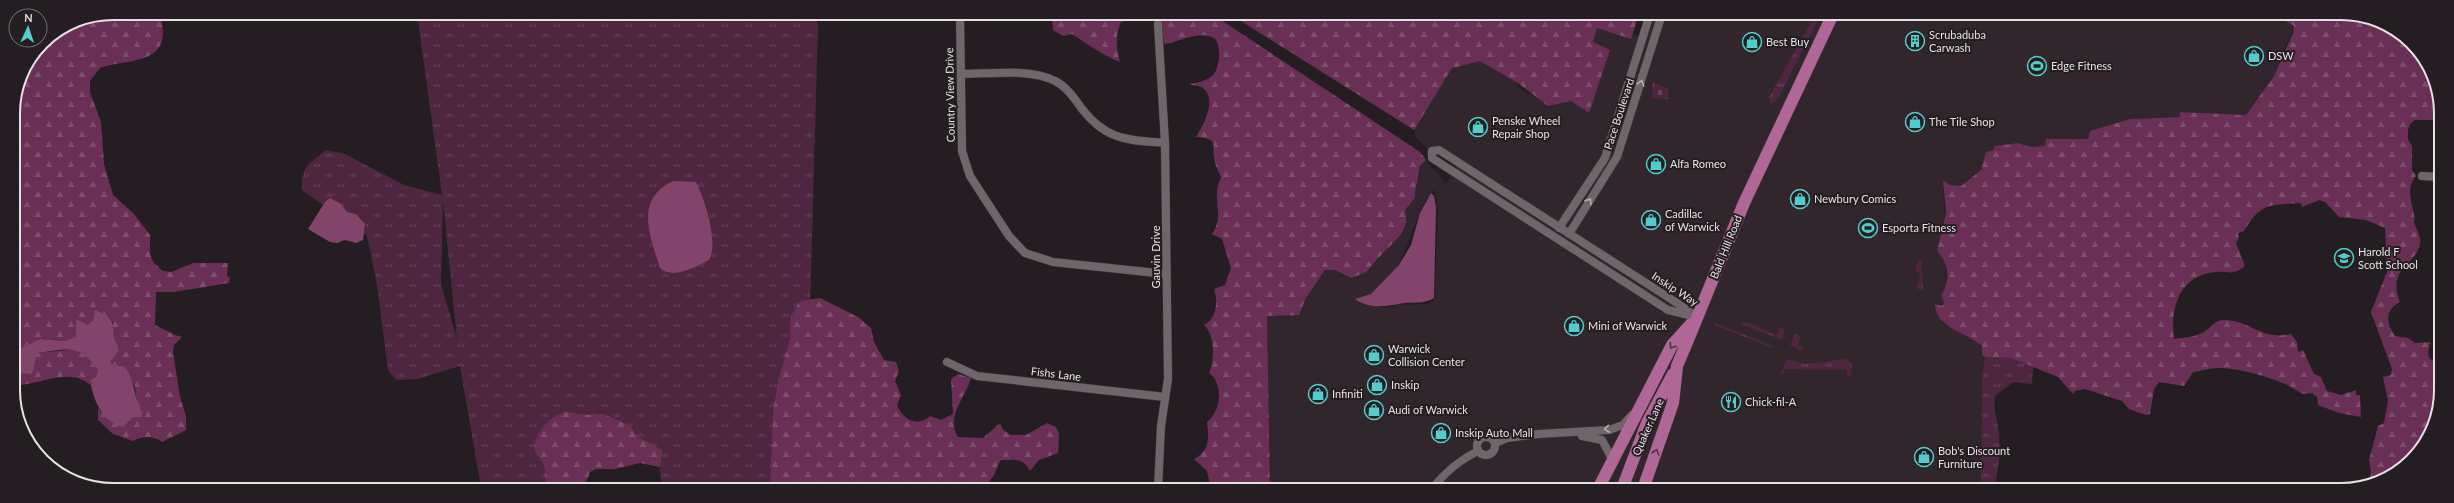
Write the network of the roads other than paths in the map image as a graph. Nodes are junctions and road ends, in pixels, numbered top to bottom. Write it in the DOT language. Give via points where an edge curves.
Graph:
graph roads {
  1 [pos="960,20"];
  2 [pos="1648,20"];
  3 [pos="1660,20"];
  4 [pos="1830,20"];
  5 [pos="1158,24"];
  6 [pos="962,74"];
  7 [pos="1165,143"];
  8 [pos="2422,176"];
  9 [pos="2434,177"];
  10 [pos="1559,228"];
  11 [pos="1569,234"];
  12 [pos="1166,274"];
  13 [pos="1697,317"];
  14 [pos="947,362"];
  15 [pos="1677,366"];
  16 [pos="1165,397"];
  17 [pos="1638,408"];
  18 [pos="1565,434"];
  19 [pos="1495,444"];
  20 [pos="1478,451"];
  21 [pos="1612,459"];
  22 [pos="1158,483"];
  23 [pos="1437,483"];
  24 [pos="1601,483"];
  25 [pos="1624,483"];
  26 [pos="1645,483"];
  1 -- 6 [label="street, Country View Drive"];
  2 -- 10 [label="street, Pace Boulevard" via="1605,158"];
  11 -- 3 [label="street, Pace Boulevard, one-way" via="1617,157"];
  4 -- 13 [label="main road, Bald Hill Road" via="1744,203"];
  5 -- 7 [label="street, Gauvin Drive"];
  6 -- 7 [label="street" via="1003,73 1045,77 1063,87 1105,131 1123,139"];
  6 -- 12 [label="street, Country View Drive" via="961,139 965,162 980,193 1018,247 1034,258 1053,262"];
  7 -- 12 [label="street, Gauvin Drive"];
  8 -- 9 [label="street"];
  10 -- 11 [label="street, Inskip Way"];
  10 -- 13 [label="street, Inskip Way" via="1439,150 1432,151 1432,158 1668,310"];
  11 -- 13 [label="street, Inskip Way"];
  12 -- 16 [label="street, Gauvin Drive" via="1168,379"];
  13 -- 15 [label="main road, Bald Hill Road"];
  13 -- 17 [label="main road, one-way" via="1672,345"];
  14 -- 16 [label="street, Fishs Lane" via="977,376"];
  15 -- 25 [label="main road, Quaker Lane" via="1648,423"];
  26 -- 15 [label="main road, Bald Hill Road, one-way" via="1672,403"];
  16 -- 22 [label="street, Gauvin Drive"];
  17 -- 18 [label="street, one-way" via="1623,425 1609,430"];
  17 -- 21 [label="main road"];
  18 -- 19 [label="street" via="1507,438"];
  18 -- 21 [label="street" via="1590,436 1602,440"];
  19 -- 20 [label="street" via="1495,449 1489,455"];
  19 -- 20 [label="street" via="1490,437 1481,437 1476,445"];
  20 -- 23 [label="street" via="1459,461"];
  21 -- 24 [label="main road"];
}
